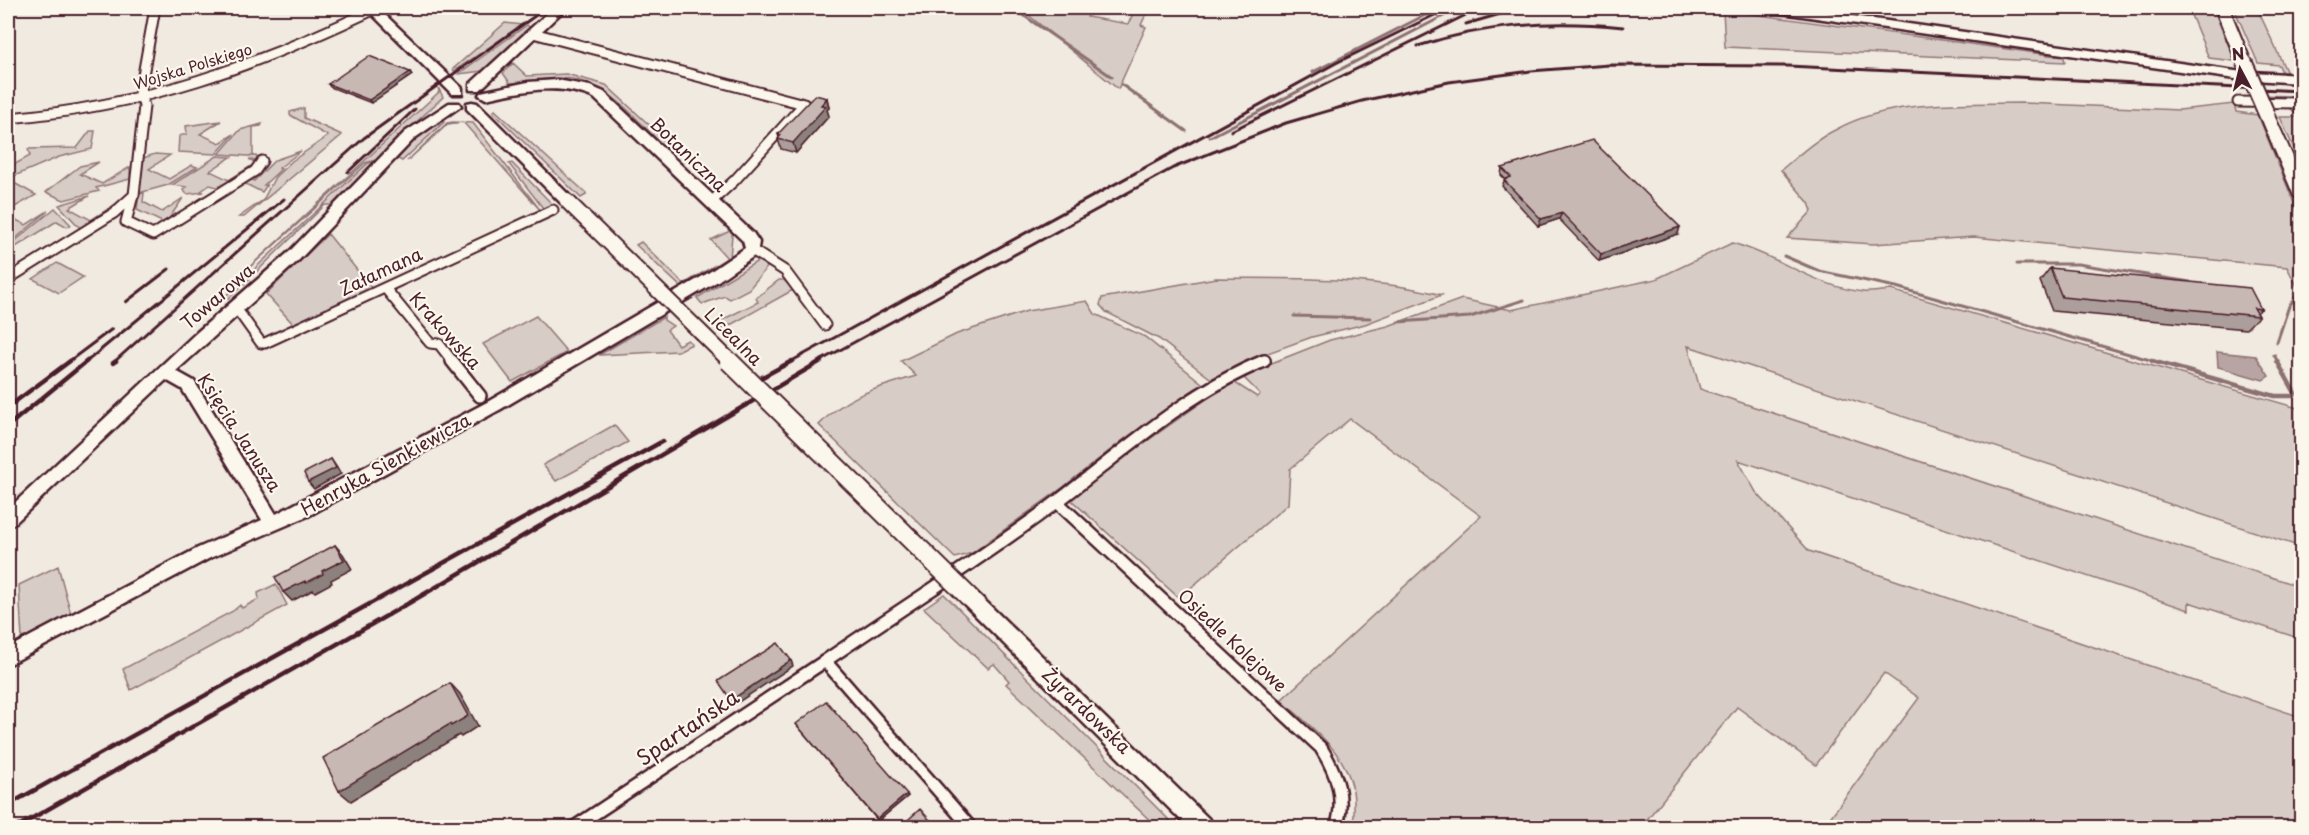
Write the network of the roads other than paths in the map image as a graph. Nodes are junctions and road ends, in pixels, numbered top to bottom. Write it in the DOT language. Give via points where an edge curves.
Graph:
graph roads {
  1 [pos="155,8"];
  2 [pos="374,8"];
  3 [pos="560,8"];
  4 [pos="1775,8"];
  5 [pos="2222,8"];
  6 [pos="533,33"];
  7 [pos="2301,79"];
  8 [pos="481,91"];
  9 [pos="141,98"];
  10 [pos="456,98"];
  11 [pos="2238,102"];
  12 [pos="2301,103"];
  13 [pos="472,106"];
  14 [pos="8,118"];
  15 [pos="262,161"];
  16 [pos="2301,196"];
  17 [pos="132,199"];
  18 [pos="711,202"];
  19 [pos="563,207"];
  20 [pos="104,218"];
  21 [pos="126,222"];
  22 [pos="752,250"];
  23 [pos="8,279"];
  24 [pos="385,288"];
  25 [pos="665,305"];
  26 [pos="236,308"];
  27 [pos="825,325"];
  28 [pos="1265,360"];
  29 [pos="163,374"];
  30 [pos="480,396"];
  31 [pos="1057,502"];
  32 [pos="8,519"];
  33 [pos="273,524"];
  34 [pos="968,596"];
  35 [pos="8,657"];
  36 [pos="825,661"];
  37 [pos="573,828"];
  38 [pos="971,828"];
  39 [pos="1204,828"];
  40 [pos="1336,828"];
  1 -- 9 [label="street"];
  2 -- 9 [label="street, Wojska Polskiego" via="267,58"];
  2 -- 10 [label="street"];
  3 -- 6 [label="street"];
  4 -- 7 [label="street" via="2235,75"];
  5 -- 16 [label="main road, bridge"];
  6 -- 8 [label="street"];
  6 -- 18 [label="street" via="804,104"];
  8 -- 10 [label="street, Botaniczna"];
  8 -- 13 [label="street"];
  8 -- 18 [label="street, Botaniczna" via="551,84 591,91"];
  9 -- 14 [label="street, Wojska Polskiego" via="78,113"];
  9 -- 17 [label="street" via="144,106"];
  10 -- 13 [label="street"];
  10 -- 26 [label="street, Towarowa" via="410,135 294,256"];
  11 -- 12 [label="street"];
  13 -- 19 [label="street, Licealna"];
  15 -- 21 [label="street" via="255,171 153,236"];
  17 -- 20 [label="street"];
  17 -- 21 [label="street"];
  18 -- 22 [label="street, Botaniczna" via="748,237"];
  19 -- 24 [label="street, Załamana"];
  19 -- 25 [label="street, Licealna"];
  19 -- 34 [label="street, Licealna, bridge"];
  20 -- 21 [label="street"];
  20 -- 23 [label="street"];
  22 -- 25 [label="street, Henryka Sienkiewicza"];
  22 -- 27 [label="street, Botaniczna" via="764,254 794,282"];
  24 -- 26 [label="street, Załamana" via="265,343 261,343"];
  24 -- 30 [label="street, Krakowska" via="430,343 439,344"];
  25 -- 33 [label="street, Henryka Sienkiewicza" via="495,405"];
  26 -- 29 [label="street, Towarowa"];
  28 -- 31 [label="street" via="1232,374 1142,434"];
  29 -- 32 [label="street, Towarowa"];
  29 -- 33 [label="street, Księcia Janusza" via="180,378 188,385"];
  31 -- 36 [label="street, Spartańska"];
  31 -- 40 [label="street, Osiedle Kolejowe" via="1321,748 1337,773 1342,798"];
  33 -- 35 [label="street, Henryka Sienkiewicza" via="228,542"];
  34 -- 39 [label="street, Żyrardowska"];
  36 -- 37 [label="street, Spartańska"];
  36 -- 38 [label="street"];
}
